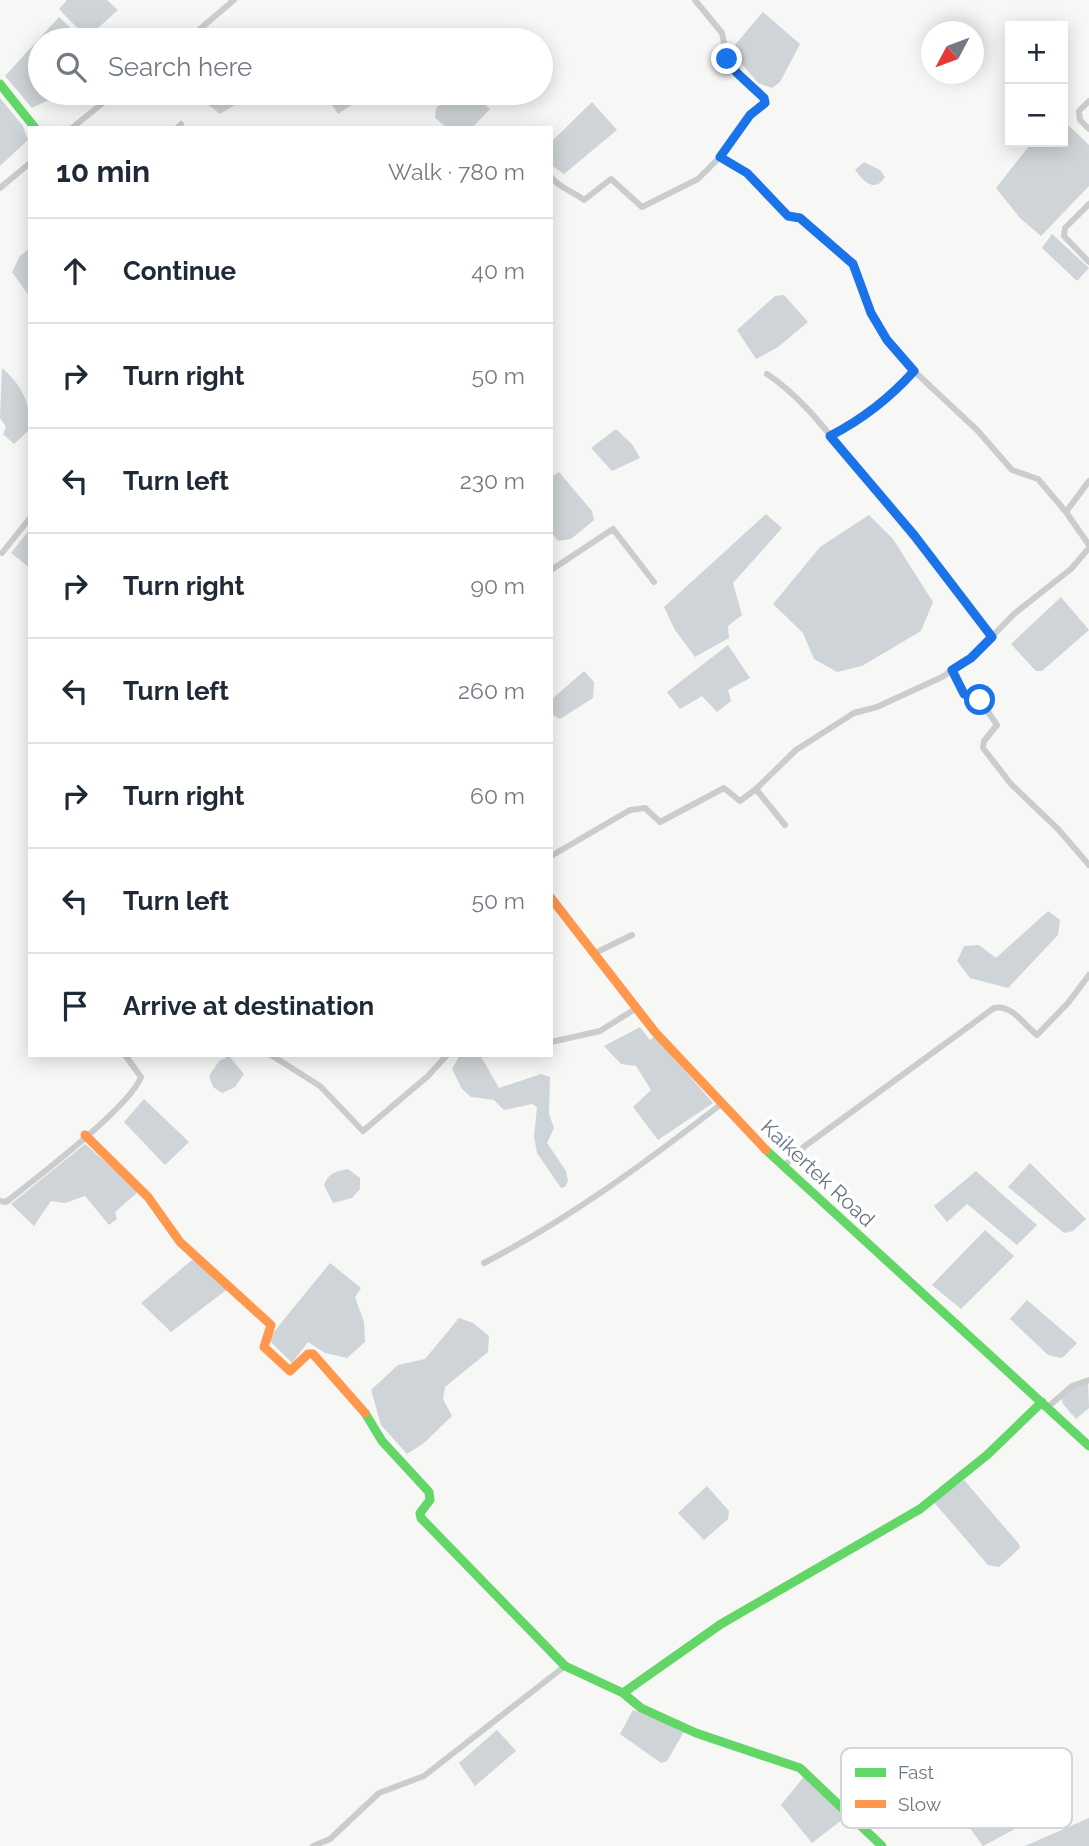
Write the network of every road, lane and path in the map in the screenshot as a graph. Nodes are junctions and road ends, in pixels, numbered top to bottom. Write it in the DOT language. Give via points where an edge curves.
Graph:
graph roads {
  1 [pos="234,0"];
  2 [pos="695,0"];
  3 [pos="201,28"];
  4 [pos="0,84"];
  5 [pos="1089,101"];
  6 [pos="100,105"];
  7 [pos="33,126"];
  8 [pos="74,126"];
  9 [pos="1089,129"];
  10 [pos="720,157"];
  11 [pos="28,165"];
  12 [pos="553,179"];
  13 [pos="0,188"];
  14 [pos="1089,204"];
  15 [pos="1089,262"];
  16 [pos="914,371"];
  17 [pos="767,374"];
  18 [pos="830,436"];
  19 [pos="1089,481"];
  20 [pos="1066,512"];
  21 [pos="28,520"];
  22 [pos="1089,547"];
  23 [pos="2,553"];
  24 [pos="553,569"];
  25 [pos="653,582"];
  26 [pos="992,637"];
  27 [pos="952,670"];
  28 [pos="755,789"];
  29 [pos="785,825"];
  30 [pos="553,855"];
  31 [pos="1089,865"];
  32 [pos="553,901"];
  33 [pos="632,934"];
  34 [pos="593,954"];
  35 [pos="1089,975"];
  36 [pos="635,1009"];
  37 [pos="553,1042"];
  38 [pos="126,1057"];
  39 [pos="274,1057"];
  40 [pos="445,1057"];
  41 [pos="720,1105"];
  42 [pos="85,1135"];
  43 [pos="783,1167"];
  44 [pos="0,1201"];
  45 [pos="484,1263"];
  46 [pos="1089,1380"];
  47 [pos="1045,1404"];
  48 [pos="1089,1446"];
  49 [pos="565,1666"];
  50 [pos="623,1693"];
  51 [pos="841,1807"];
  52 [pos="863,1828"];
  53 [pos="313,1846"];
  54 [pos="882,1846"];
  1 -- 3 [label="street"];
  2 -- 10 [label="street" via="722,33 727,59 766,100"];
  4 -- 7 [label="street"];
  5 -- 9 [label="street" via="1079,111"];
  6 -- 8 [label="street"];
  10 -- 12 [label="street" via="698,179 642,207 611,179 584,200"];
  10 -- 16 [label="street" via="747,173 788,216 800,218 853,264 871,313"];
  11 -- 13 [label="street"];
  14 -- 15 [label="street" via="1065,228 1064,236"];
  16 -- 18 [label="street" via="893,394"];
  16 -- 20 [label="street" via="1012,470 1038,479"];
  17 -- 18 [label="street"];
  18 -- 26 [label="street"];
  19 -- 20 [label="street"];
  20 -- 22 [label="street"];
  21 -- 23 [label="street"];
  22 -- 26 [label="street" via="1071,569"];
  24 -- 25 [label="street" via="613,529"];
  26 -- 27 [label="street"];
  27 -- 28 [label="street" via="877,707 853,713 796,750"];
  27 -- 31 [label="street" via="964,694 980,700 997,725 983,748"];
  28 -- 29 [label="street"];
  28 -- 30 [label="street" via="740,801 724,788 660,822 645,808 631,810"];
  32 -- 34 [label="street, Kaikertek Road"];
  33 -- 34 [label="street"];
  34 -- 36 [label="street, Kaikertek Road"];
  35 -- 43 [label="street" via="1037,1035 1009,1010 994,1007 804,1146"];
  36 -- 37 [label="street" via="600,1031"];
  36 -- 41 [label="street, Kaikertek Road"];
  38 -- 42 [label="street" via="139,1072 140,1082"];
  39 -- 40 [label="street" via="320,1086 363,1131"];
  41 -- 43 [label="street, Kaikertek Road"];
  41 -- 45 [label="street" via="617,1183"];
  42 -- 44 [label="street" via="6,1202"];
  42 -- 49 [label="street" via="148,1197 180,1242 271,1325 264,1347 290,1371 313,1354 429,1492 421,1518"];
  43 -- 47 [label="street, Kaikertek Road"];
  46 -- 47 [label="street"];
  47 -- 48 [label="street, Kaikertek Road"];
  47 -- 50 [label="street" via="920,1509 721,1624"];
  49 -- 50 [label="street"];
  49 -- 53 [label="street" via="424,1776 379,1793 330,1839"];
  50 -- 51 [label="street" via="641,1709 696,1733 800,1768"];
  52 -- 54 [label="street"];
}
